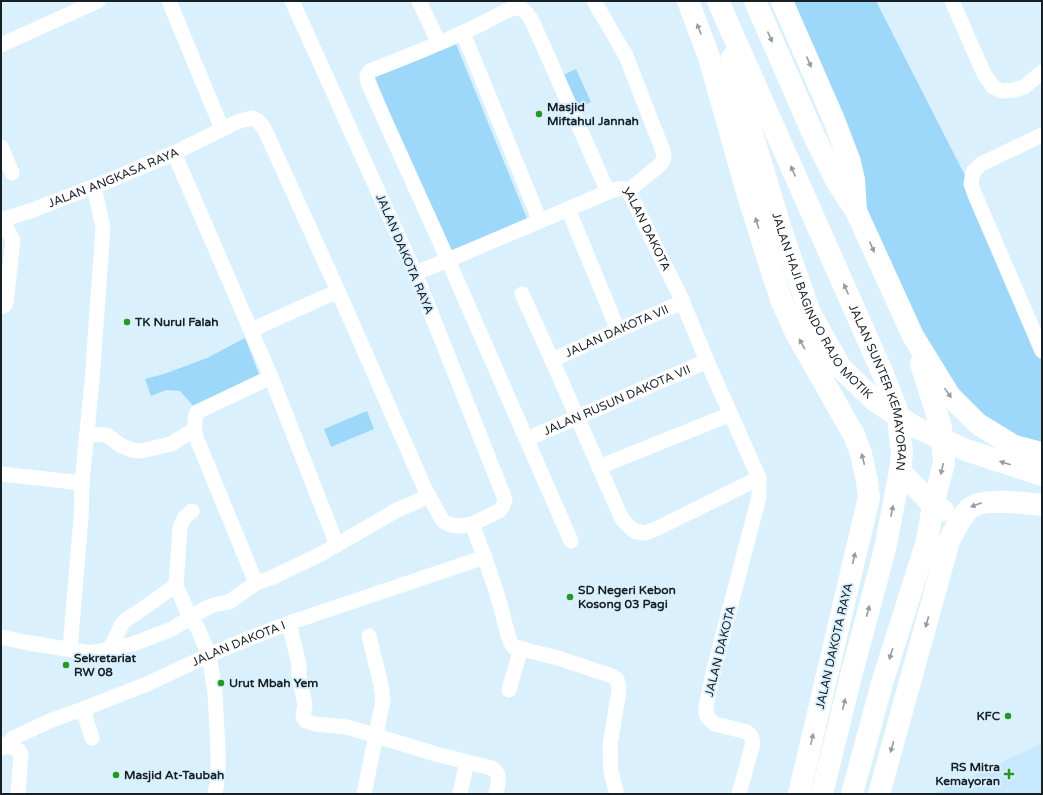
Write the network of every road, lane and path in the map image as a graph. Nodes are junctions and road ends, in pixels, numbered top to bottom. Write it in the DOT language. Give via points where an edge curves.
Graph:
graph roads {
  1 [pos="98,1"];
  2 [pos="169,1"];
  3 [pos="292,1"];
  4 [pos="419,1"];
  5 [pos="594,1"];
  6 [pos="688,1"];
  7 [pos="718,1"];
  8 [pos="755,1"];
  9 [pos="782,1"];
  10 [pos="952,1"];
  11 [pos="463,33"];
  12 [pos="439,43"];
  13 [pos="1,46"];
  14 [pos="709,57"];
  15 [pos="1042,72"];
  16 [pos="749,123"];
  17 [pos="222,129"];
  18 [pos="1042,135"];
  19 [pos="1,147"];
  20 [pos="174,153"];
  21 [pos="12,173"];
  22 [pos="94,186"];
  23 [pos="628,191"];
  24 [pos="608,192"];
  25 [pos="568,209"];
  26 [pos="856,211"];
  27 [pos="2,220"];
  28 [pos="540,221"];
  29 [pos="448,260"];
  30 [pos="415,273"];
  31 [pos="338,291"];
  32 [pos="522,294"];
  33 [pos="682,302"];
  34 [pos="1,307"];
  35 [pos="251,330"];
  36 [pos="618,330"];
  37 [pos="913,336"];
  38 [pos="1042,351"];
  39 [pos="552,360"];
  40 [pos="707,361"];
  41 [pos="271,377"];
  42 [pos="730,414"];
  43 [pos="577,417"];
  44 [pos="194,430"];
  45 [pos="87,434"];
  46 [pos="527,439"];
  47 [pos="1042,453"];
  48 [pos="1042,460"];
  49 [pos="599,467"];
  50 [pos="900,472"];
  51 [pos="1,474"];
  52 [pos="1042,475"];
  53 [pos="758,478"];
  54 [pos="82,483"];
  55 [pos="428,496"];
  56 [pos="869,497"];
  57 [pos="933,505"];
  58 [pos="1042,505"];
  59 [pos="192,511"];
  60 [pos="960,519"];
  61 [pos="472,524"];
  62 [pos="571,540"];
  63 [pos="337,545"];
  64 [pos="485,557"];
  65 [pos="256,583"];
  66 [pos="938,583"];
  67 [pos="176,585"];
  68 [pos="910,596"];
  69 [pos="190,618"];
  70 [pos="289,623"];
  71 [pos="369,636"];
  72 [pos="1,637"];
  73 [pos="521,648"];
  74 [pos="70,649"];
  75 [pos="110,649"];
  76 [pos="209,655"];
  77 [pos="851,676"];
  78 [pos="882,683"];
  79 [pos="509,690"];
  80 [pos="83,709"];
  81 [pos="376,736"];
  82 [pos="92,738"];
  83 [pos="3,746"];
  84 [pos="468,762"];
  85 [pos="801,786"];
  86 [pos="824,788"];
  87 [pos="616,791"];
  88 [pos="18,794"];
  89 [pos="215,794"];
  90 [pos="364,794"];
  91 [pos="460,794"];
  92 [pos="496,794"];
  93 [pos="739,794"];
  94 [pos="852,794"];
  95 [pos="879,794"];
  1 -- 13 [label="street"];
  2 -- 17 [label="street"];
  3 -- 30 [label="street, JALAN DAKOTA RAYA"];
  4 -- 12 [label="street"];
  5 -- 23 [label="street" via="626,56 664,151 664,160 661,164"];
  14 -- 6 [label="main road, JALAN HAJI BAGINDO RAJO MOTIK, one-way"];
  7 -- 16 [label="main road, JALAN HAJI BAGINDO RAJO MOTIK"];
  50 -- 7 [label="main road, JALAN SUNTER KEMAYORAN, one-way" via="902,453 897,410"];
  8 -- 26 [label="main road, one-way" via="815,138 837,182"];
  9 -- 26 [label="main road, one-way" via="850,162"];
  10 -- 15 [label="street" via="984,74 993,87 1002,91 1024,87"];
  11 -- 12 [label="street"];
  11 -- 24 [label="street" via="515,8 521,8 527,14"];
  11 -- 28 [label="street"];
  12 -- 29 [label="street" via="370,71 367,78"];
  14 -- 16 [label="main road, JALAN HAJI BAGINDO RAJO MOTIK"];
  56 -- 14 [label="main road, JALAN HAJI BAGINDO RAJO MOTIK, one-way" via="861,454 854,435 796,333 782,302 747,192"];
  52 -- 16 [label="main road, JALAN HAJI BAGINDO RAJO MOTIK, one-way" via="966,450 914,426 874,400 841,368 810,313 783,236"];
  17 -- 20 [label="street, JALAN ANGKASA RAYA"];
  17 -- 31 [label="street, JALAN ANGKASA RAYA" via="252,118 264,128"];
  18 -- 38 [label="street" via="981,164 973,172 971,184"];
  19 -- 21 [label="street"];
  20 -- 22 [label="street, JALAN ANGKASA RAYA"];
  20 -- 35 [label="street"];
  22 -- 27 [label="street, JALAN ANGKASA RAYA"];
  22 -- 45 [label="street" via="103,228"];
  23 -- 24 [label="street, JALAN DAKOTA" via="619,188"];
  23 -- 33 [label="street, JALAN DAKOTA"];
  24 -- 25 [label="street, JALAN DAKOTA"];
  25 -- 28 [label="street, JALAN DAKOTA"];
  25 -- 36 [label="street"];
  26 -- 37 [label="main road, one-way"];
  27 -- 34 [label="street" via="13,240 6,303"];
  28 -- 29 [label="street, JALAN DAKOTA"];
  29 -- 30 [label="street, JALAN DAKOTA"];
  29 -- 46 [label="street"];
  30 -- 61 [label="street, JALAN DAKOTA RAYA" via="505,500 499,511"];
  31 -- 35 [label="street"];
  31 -- 55 [label="street"];
  32 -- 39 [label="street"];
  33 -- 36 [label="street, JALAN DAKOTA VII"];
  33 -- 40 [label="street, JALAN DAKOTA"];
  35 -- 41 [label="street"];
  36 -- 39 [label="street, JALAN DAKOTA VII"];
  37 -- 47 [label="main road, one-way" via="950,396 978,424 1014,446"];
  37 -- 57 [label="main road, one-way" via="941,427 944,463"];
  39 -- 43 [label="street"];
  40 -- 42 [label="street, JALAN DAKOTA"];
  40 -- 43 [label="street, JALAN RUSUN DAKOTA VII"];
  41 -- 44 [label="street" via="197,412"];
  41 -- 63 [label="street"];
  42 -- 49 [label="street"];
  42 -- 53 [label="street, JALAN DAKOTA"];
  43 -- 46 [label="street, JALAN RUSUN DAKOTA VII"];
  43 -- 49 [label="street"];
  44 -- 45 [label="street" via="171,444 142,451 120,445 107,435"];
  44 -- 65 [label="street"];
  45 -- 54 [label="street"];
  46 -- 62 [label="street"];
  48 -- 58 [label="main road" via="1034,467 1029,480 1032,495"];
  49 -- 53 [label="street" via="622,519 634,531 645,533"];
  50 -- 57 [label="main road"];
  77 -- 50 [label="main road, JALAN SUNTER KEMAYORAN, one-way" via="885,549"];
  51 -- 54 [label="street"];
  53 -- 93 [label="street, JALAN DAKOTA" via="759,497 706,707 708,718 715,724 748,732 751,736 753,743"];
  54 -- 74 [label="street"];
  55 -- 61 [label="street" via="443,521 460,526"];
  55 -- 63 [label="street" via="397,510"];
  85 -- 56 [label="main road, JALAN DAKOTA RAYA, one-way"];
  57 -- 60 [label="main road"];
  57 -- 68 [label="main road" via="927,541"];
  58 -- 60 [label="main road, one-way" via="986,502 970,507"];
  59 -- 67 [label="street" via="185,516 180,527"];
  60 -- 66 [label="main road" via="949,541"];
  61 -- 64 [label="street"];
  63 -- 65 [label="street"];
  64 -- 70 [label="street, JALAN DAKOTA I"];
  64 -- 73 [label="street" via="511,645"];
  65 -- 69 [label="street" via="229,602 213,606"];
  66 -- 68 [label="main road"];
  66 -- 95 [label="main road, one-way"];
  67 -- 69 [label="street"];
  67 -- 75 [label="street" via="127,618"];
  68 -- 78 [label="main road, one-way"];
  69 -- 75 [label="street" via="172,629 139,642"];
  69 -- 76 [label="street"];
  70 -- 76 [label="street, JALAN DAKOTA I"];
  70 -- 81 [label="street" via="299,665 305,705 303,717 306,721 346,727"];
  71 -- 81 [label="street" via="383,700"];
  72 -- 74 [label="street"];
  73 -- 79 [label="street"];
  73 -- 87 [label="street" via="617,679 619,690 610,745 611,772"];
  74 -- 75 [label="street" via="90,653"];
  76 -- 80 [label="street, JALAN DAKOTA I" via="147,684"];
  76 -- 89 [label="street" via="215,692 218,751"];
  77 -- 78 [label="main road"];
  86 -- 77 [label="main road, JALAN SUNTER KEMAYORAN, one-way"];
  78 -- 94 [label="main road"];
  80 -- 82 [label="street"];
  80 -- 83 [label="street, JALAN DAKOTA I" via="13,738"];
  81 -- 84 [label="street"];
  81 -- 90 [label="street"];
  83 -- 88 [label="street" via="18,750 21,754"];
  84 -- 91 [label="street"];
  84 -- 92 [label="street" via="495,769 498,773"];
  85 -- 86 [label="main road"];
}
